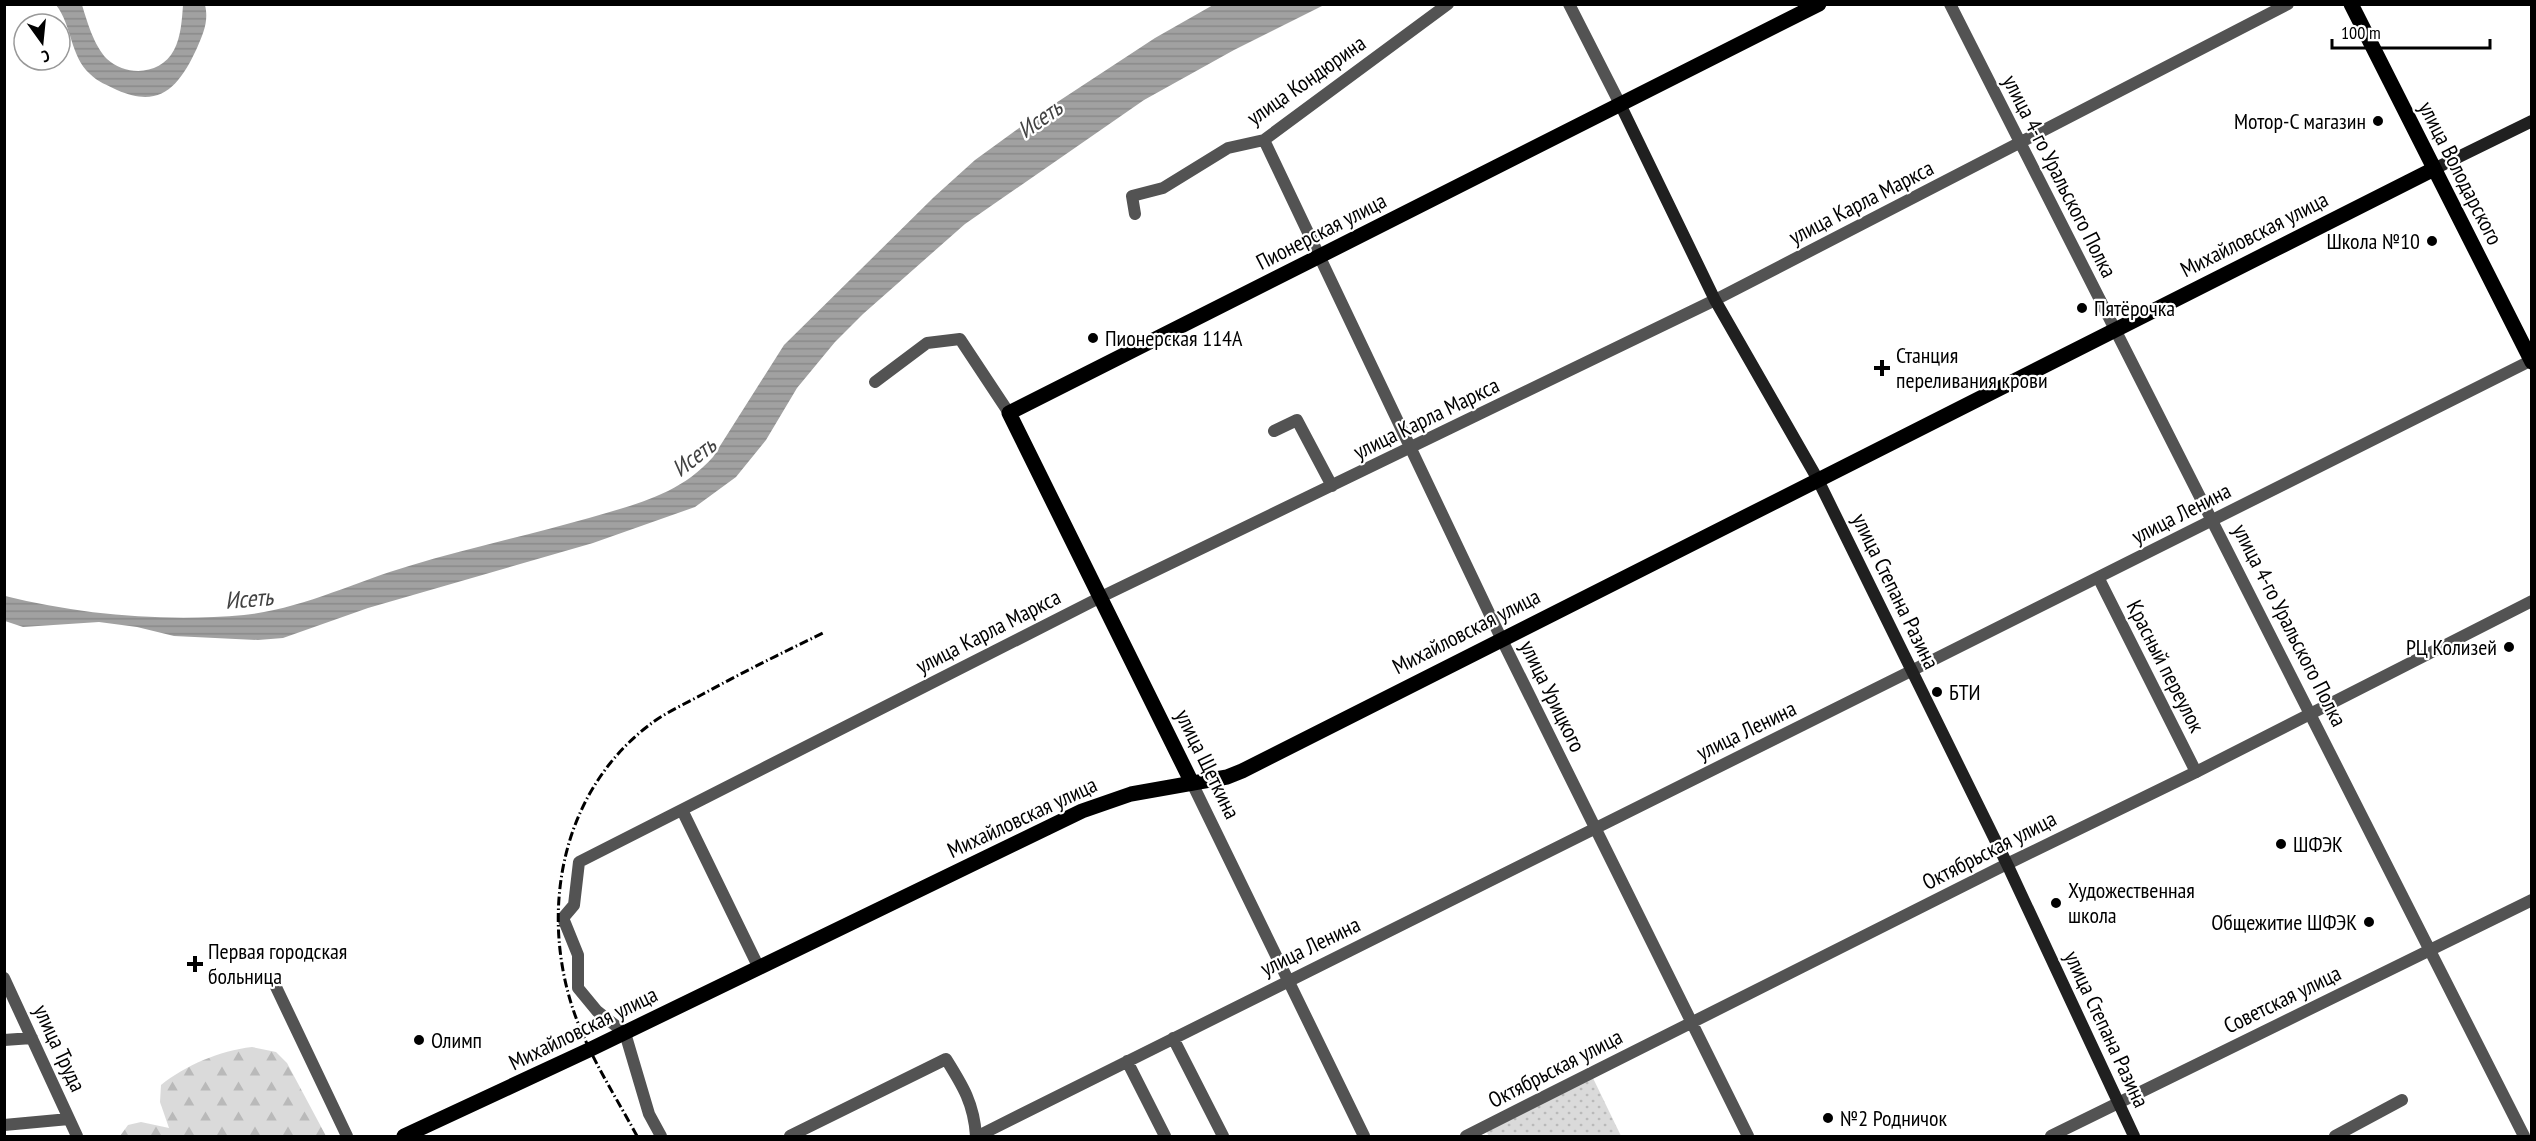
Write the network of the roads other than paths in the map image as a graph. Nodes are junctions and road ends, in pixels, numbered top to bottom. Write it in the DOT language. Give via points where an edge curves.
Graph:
graph roads {
  1 [pos="1449,4"];
  2 [pos="1569,4"];
  3 [pos="1819,4"];
  4 [pos="1950,4"];
  5 [pos="2288,4"];
  6 [pos="2351,4"];
  7 [pos="1620,104"];
  8 [pos="2532,121"];
  9 [pos="1264,140"];
  10 [pos="2020,144"];
  11 [pos="2434,169"];
  12 [pos="1135,214"];
  13 [pos="1319,257"];
  14 [pos="1715,300"];
  15 [pos="2114,330"];
  16 [pos="2531,361"];
  17 [pos="875,382"];
  18 [pos="1009,413"];
  19 [pos="1274,431"];
  20 [pos="1412,448"];
  21 [pos="1817,478"];
  22 [pos="1332,486"];
  23 [pos="2214,520"];
  24 [pos="2099,579"];
  25 [pos="1101,597"];
  26 [pos="2532,601"];
  27 [pos="1501,638"];
  28 [pos="1911,671"];
  29 [pos="2311,713"];
  30 [pos="2196,772"];
  31 [pos="1192,783"];
  32 [pos="682,810"];
  33 [pos="1594,828"];
  34 [pos="2007,864"];
  35 [pos="2532,900"];
  36 [pos="2430,950"];
  37 [pos="759,968"];
  38 [pos="4,978"];
  39 [pos="1286,981"];
  40 [pos="276,987"];
  41 [pos="1692,1023"];
  42 [pos="625,1033"];
  43 [pos="32,1038"];
  44 [pos="1173,1038"];
  45 [pos="4,1040"];
  46 [pos="1127,1061"];
  47 [pos="2402,1100"];
  48 [pos="2118,1102"];
  49 [pos="69,1119"];
  50 [pos="4,1125"];
  51 [pos="77,1137"];
  52 [pos="347,1137"];
  53 [pos="404,1137"];
  54 [pos="661,1137"];
  55 [pos="790,1137"];
  56 [pos="977,1137"];
  57 [pos="1165,1137"];
  58 [pos="1223,1137"];
  59 [pos="1364,1137"];
  60 [pos="1466,1137"];
  61 [pos="1748,1137"];
  62 [pos="2051,1137"];
  63 [pos="2134,1137"];
  64 [pos="2335,1137"];
  65 [pos="2524,1137"];
  1 -- 9 [label="street, улица Кондюрина"];
  2 -- 7 [label="street"];
  3 -- 7 [label="main road, Пионерская улица"];
  4 -- 10 [label="street, улица 4-го Уральского Полка"];
  5 -- 10 [label="street, улица Карла Маркса"];
  6 -- 11 [label="main road, улица Володарского"];
  7 -- 13 [label="main road, Пионерская улица"];
  7 -- 14 [label="main road, улица Степана Разина"];
  8 -- 11 [label="main road, Михайловская улица"];
  9 -- 12 [label="street, улица Кондюрина" via="1228,148 1163,188 1132,196"];
  9 -- 13 [label="street, улица Урицкого"];
  10 -- 14 [label="street, улица Карла Маркса"];
  10 -- 15 [label="street, улица 4-го Уральского Полка"];
  11 -- 15 [label="main road, Михайловская улица"];
  11 -- 16 [label="main road, улица Володарского"];
  13 -- 18 [label="main road, Пионерская улица"];
  13 -- 20 [label="street, улица Урицкого"];
  14 -- 20 [label="street, улица Карла Маркса"];
  14 -- 21 [label="main road, улица Степана Разина"];
  15 -- 21 [label="main road, Михайловская улица"];
  15 -- 23 [label="street, улица 4-го Уральского Полка"];
  16 -- 23 [label="street, улица Ленина"];
  17 -- 18 [label="street" via="927,343 960,339"];
  18 -- 25 [label="main road, улица Щеткина"];
  19 -- 22 [label="street" via="1297,420"];
  20 -- 22 [label="street, улица Карла Маркса"];
  20 -- 27 [label="street, улица Урицкого"];
  21 -- 27 [label="main road, Михайловская улица"];
  21 -- 28 [label="main road, улица Степана Разина"];
  22 -- 25 [label="street, улица Карла Маркса"];
  23 -- 24 [label="street, улица Ленина"];
  23 -- 29 [label="street, улица 4-го Уральского Полка"];
  24 -- 28 [label="street, улица Ленина"];
  24 -- 30 [label="street, Красный переулок"];
  25 -- 31 [label="main road, улица Щеткина"];
  25 -- 32 [label="street, улица Карла Маркса"];
  26 -- 29 [label="street, Октябрьская улица"];
  27 -- 31 [label="main road, Михайловская улица" via="1242,771"];
  27 -- 33 [label="street, улица Урицкого"];
  28 -- 33 [label="street, улица Ленина"];
  28 -- 34 [label="main road, улица Степана Разина"];
  29 -- 30 [label="street, Октябрьская улица"];
  29 -- 36 [label="street, улица 4-го Уральского Полка"];
  30 -- 34 [label="street, Октябрьская улица"];
  31 -- 37 [label="main road, Михайловская улица" via="1105,801"];
  31 -- 39 [label="street, улица Щеткина"];
  32 -- 37 [label="street"];
  32 -- 42 [label="street, улица Карла Маркса" via="579,862 574,905 563,918 578,955 578,988 597,1011"];
  33 -- 39 [label="street, улица Ленина"];
  33 -- 41 [label="street, улица Урицкого"];
  34 -- 41 [label="street, Октябрьская улица"];
  34 -- 48 [label="main road, улица Степана Разина"];
  35 -- 36 [label="street, Советская улица"];
  36 -- 48 [label="street, Советская улица"];
  36 -- 65 [label="street, улица 4-го Уральского Полка"];
  37 -- 42 [label="main road, Михайловская улица"];
  38 -- 43 [label="street, улица Труда"];
  39 -- 44 [label="street, улица Ленина"];
  39 -- 59 [label="street, улица Щеткина"];
  40 -- 52 [label="street"];
  41 -- 60 [label="street, Октябрьская улица"];
  41 -- 61 [label="street, улица Урицкого"];
  42 -- 53 [label="main road, Михайловская улица"];
  42 -- 54 [label="street" via="649,1114"];
  43 -- 45 [label="street"];
  43 -- 49 [label="street, улица Труда"];
  44 -- 46 [label="street, улица Ленина"];
  44 -- 58 [label="street"];
  46 -- 56 [label="street, улица Ленина"];
  46 -- 57 [label="street"];
  47 -- 64 [label="street"];
  48 -- 62 [label="street, Советская улица"];
  48 -- 63 [label="main road, улица Степана Разина"];
  49 -- 50 [label="street"];
  49 -- 51 [label="street, улица Труда"];
  55 -- 56 [label="street" via="946,1059 974,1112"];
}
